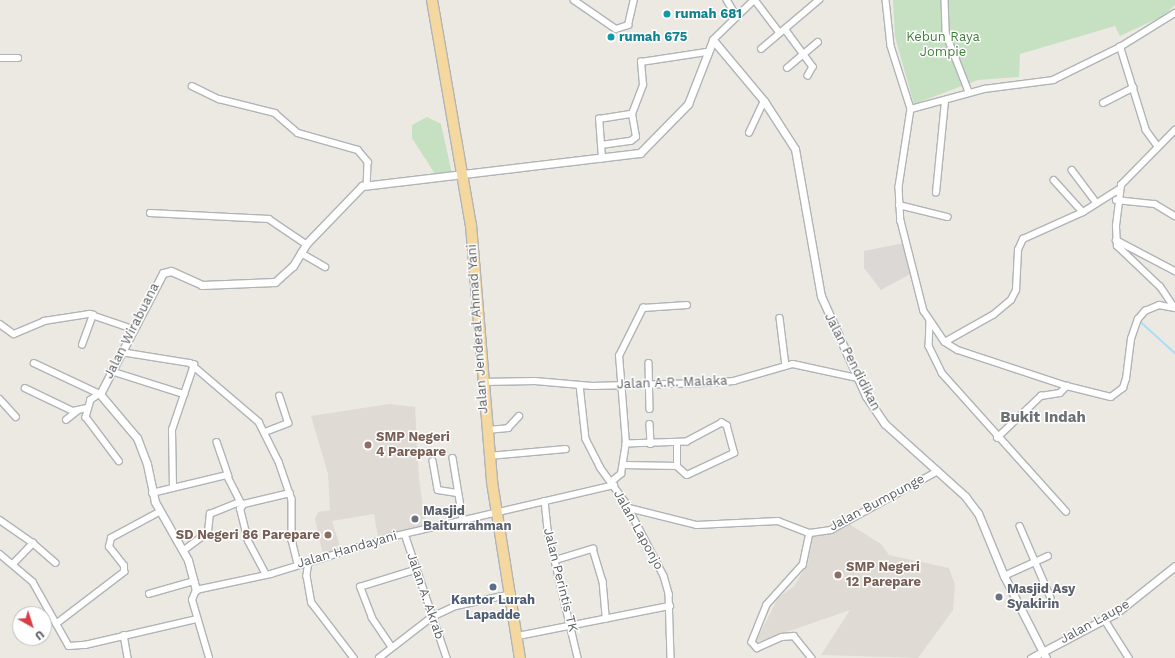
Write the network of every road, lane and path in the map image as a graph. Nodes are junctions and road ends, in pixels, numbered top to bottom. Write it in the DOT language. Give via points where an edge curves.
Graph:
graph roads {
  1 [pos="432,0"];
  2 [pos="574,0"];
  3 [pos="634,0"];
  4 [pos="727,0"];
  5 [pos="754,0"];
  6 [pos="819,0"];
  7 [pos="886,0"];
  8 [pos="946,0"];
  9 [pos="1175,13"];
  10 [pos="736,15"];
  11 [pos="785,29"];
  12 [pos="780,33"];
  13 [pos="713,40"];
  14 [pos="818,42"];
  15 [pos="1120,47"];
  16 [pos="761,49"];
  17 [pos="706,52"];
  18 [pos="804,53"];
  19 [pos="0,58"];
  20 [pos="18,58"];
  21 [pos="787,68"];
  22 [pos="808,76"];
  23 [pos="192,86"];
  24 [pos="1134,88"];
  25 [pos="969,92"];
  26 [pos="764,101"];
  27 [pos="945,101"];
  28 [pos="1103,103"];
  29 [pos="911,109"];
  30 [pos="632,114"];
  31 [pos="1175,130"];
  32 [pos="749,133"];
  33 [pos="601,145"];
  34 [pos="1157,146"];
  35 [pos="602,159"];
  36 [pos="1072,170"];
  37 [pos="461,175"];
  38 [pos="1054,180"];
  39 [pos="367,185"];
  40 [pos="1118,190"];
  41 [pos="936,193"];
  42 [pos="1116,200"];
  43 [pos="1096,202"];
  44 [pos="899,205"];
  45 [pos="1083,212"];
  46 [pos="150,213"];
  47 [pos="1175,216"];
  48 [pos="948,218"];
  49 [pos="1116,240"];
  50 [pos="306,244"];
  51 [pos="301,254"];
  52 [pos="325,267"];
  53 [pos="1175,271"];
  54 [pos="687,305"];
  55 [pos="1174,307"];
  56 [pos="93,314"];
  57 [pos="780,318"];
  58 [pos="930,321"];
  59 [pos="0,324"];
  60 [pos="133,329"];
  61 [pos="945,342"];
  62 [pos="82,345"];
  63 [pos="121,352"];
  64 [pos="34,363"];
  65 [pos="649,363"];
  66 [pos="194,365"];
  67 [pos="786,366"];
  68 [pos="111,371"];
  69 [pos="857,378"];
  70 [pos="482,382"];
  71 [pos="650,383"];
  72 [pos="580,385"];
  73 [pos="622,385"];
  74 [pos="1067,386"];
  75 [pos="25,388"];
  76 [pos="100,394"];
  77 [pos="184,394"];
  78 [pos="279,396"];
  79 [pos="0,399"];
  80 [pos="87,408"];
  81 [pos="650,409"];
  82 [pos="77,411"];
  83 [pos="519,416"];
  84 [pos="16,417"];
  85 [pos="66,420"];
  86 [pos="650,424"];
  87 [pos="486,430"];
  88 [pos="265,432"];
  89 [pos="997,438"];
  90 [pos="217,442"];
  91 [pos="677,443"];
  92 [pos="626,444"];
  93 [pos="651,444"];
  94 [pos="566,449"];
  95 [pos="489,456"];
  96 [pos="453,458"];
  97 [pos="119,461"];
  98 [pos="433,461"];
  99 [pos="624,465"];
  100 [pos="677,466"];
  101 [pos="938,471"];
  102 [pos="229,476"];
  103 [pos="612,484"];
  104 [pos="173,488"];
  105 [pos="152,493"];
  106 [pos="290,493"];
  107 [pos="457,493"];
  108 [pos="545,501"];
  109 [pos="242,504"];
  110 [pos="629,508"];
  111 [pos="1066,511"];
  112 [pos="159,512"];
  113 [pos="498,514"];
  114 [pos="463,519"];
  115 [pos="0,520"];
  116 [pos="1020,526"];
  117 [pos="810,533"];
  118 [pos="405,534"];
  119 [pos="33,543"];
  120 [pos="183,552"];
  121 [pos="0,554"];
  122 [pos="1048,556"];
  123 [pos="556,560"];
  124 [pos="309,561"];
  125 [pos="56,562"];
  126 [pos="1033,562"];
  127 [pos="13,564"];
  128 [pos="298,564"];
  129 [pos="1175,566"];
  130 [pos="415,570"];
  131 [pos="266,575"];
  132 [pos="1004,576"];
  133 [pos="194,581"];
  134 [pos="196,590"];
  135 [pos="149,594"];
  136 [pos="512,594"];
  137 [pos="1051,598"];
  138 [pos="670,606"];
  139 [pos="432,617"];
  140 [pos="197,619"];
  141 [pos="606,619"];
  142 [pos="1105,620"];
  143 [pos="56,624"];
  144 [pos="572,627"];
  145 [pos="124,635"];
  146 [pos="518,636"];
  147 [pos="392,648"];
  148 [pos="1045,655"];
  149 [pos="128,658"];
  150 [pos="209,658"];
  151 [pos="354,658"];
  152 [pos="379,658"];
  153 [pos="447,658"];
  154 [pos="520,658"];
  155 [pos="578,658"];
  156 [pos="671,658"];
  157 [pos="812,658"];
  158 [pos="1031,658"];
  159 [pos="1129,658"];
  1 -- 37 [label="highway, Jalan Jenderal Ahmad Yani"];
  2 -- 3 [label="street" via="616,30 628,25"];
  4 -- 10 [label="street"];
  5 -- 10 [label="street"];
  5 -- 12 [label="street"];
  6 -- 11 [label="street"];
  7 -- 29 [label="street" via="891,46"];
  8 -- 25 [label="street" via="946,33"];
  9 -- 15 [label="street"];
  10 -- 13 [label="street"];
  11 -- 12 [label="street"];
  11 -- 18 [label="street"];
  12 -- 16 [label="street"];
  13 -- 17 [label="street, Jalan Wirabuana"];
  13 -- 26 [label="street, Jalan Pendidikan"];
  14 -- 18 [label="street"];
  15 -- 24 [label="street"];
  15 -- 25 [label="street" via="1054,80"];
  17 -- 30 [label="street" via="641,62 643,85"];
  17 -- 35 [label="street, Jalan Wirabuana" via="694,94 657,139 634,155"];
  18 -- 21 [label="street"];
  18 -- 22 [label="street" via="813,67"];
  19 -- 20 [label="street"];
  23 -- 39 [label="street" via="224,101 275,113 298,133 358,150 368,162"];
  24 -- 28 [label="street"];
  24 -- 34 [label="street" via="1147,135"];
  25 -- 27 [label="street"];
  26 -- 32 [label="street"];
  26 -- 69 [label="street, Jalan Pendidikan" via="795,149 821,296"];
  27 -- 29 [label="street"];
  27 -- 41 [label="street"];
  29 -- 44 [label="street"];
  30 -- 33 [label="street" via="599,119"];
  30 -- 33 [label="street" via="636,135 634,140"];
  31 -- 34 [label="street"];
  33 -- 35 [label="street"];
  34 -- 40 [label="street"];
  35 -- 37 [label="street, Jalan Wirabuana"];
  36 -- 43 [label="street"];
  37 -- 39 [label="street, Jalan Wirabuana"];
  37 -- 70 [label="highway, Jalan Jenderal Ahmad Yani" via="471,225"];
  38 -- 45 [label="street"];
  39 -- 50 [label="street, Jalan Wirabuana" via="355,190"];
  40 -- 42 [label="street"];
  40 -- 43 [label="street"];
  42 -- 47 [label="street" via="1155,204"];
  42 -- 49 [label="street"];
  43 -- 45 [label="street"];
  44 -- 48 [label="street"];
  44 -- 58 [label="street" via="918,292"];
  45 -- 61 [label="street" via="1023,239 1018,250 1016,290 1011,300 993,315"];
  46 -- 50 [label="street" via="269,219"];
  49 -- 53 [label="street"];
  49 -- 55 [label="street" via="1121,250 1160,287"];
  50 -- 51 [label="street, Jalan Wirabuana"];
  51 -- 52 [label="street"];
  51 -- 60 [label="street, Jalan Wirabuana" via="286,274 272,282 202,285 167,271 153,288"];
  54 -- 73 [label="street" via="646,306 640,312 619,356"];
  55 -- 74 [label="street" via="1151,308 1138,319 1131,340 1126,379 1116,394 1104,396"];
  56 -- 59 [label="street" via="67,315 14,334"];
  56 -- 60 [label="street"];
  56 -- 62 [label="street"];
  57 -- 67 [label="street"];
  58 -- 61 [label="street"];
  58 -- 89 [label="street" via="929,346 942,373"];
  60 -- 63 [label="street, Jalan Wirabuana"];
  61 -- 74 [label="street" via="958,350"];
  63 -- 66 [label="street"];
  63 -- 68 [label="street, Jalan Wirabuana"];
  64 -- 76 [label="street"];
  65 -- 71 [label="street"];
  66 -- 77 [label="street"];
  66 -- 88 [label="street" via="253,417"];
  67 -- 69 [label="street, Jalan A.R. Malaka" via="800,364"];
  67 -- 71 [label="street, Jalan A.R. Malaka" via="734,381"];
  68 -- 76 [label="street, Jalan Wirabuana"];
  68 -- 77 [label="street"];
  69 -- 101 [label="street, Jalan Pendidikan" via="885,424"];
  70 -- 72 [label="street, Jalan A.R. Malaka"];
  70 -- 87 [label="highway, Jalan Jenderal Ahmad Yani"];
  71 -- 73 [label="street, Jalan A.R. Malaka"];
  71 -- 81 [label="street"];
  72 -- 73 [label="street, Jalan A.R. Malaka"];
  72 -- 103 [label="street, Jalan Laponjo" via="586,439"];
  73 -- 92 [label="street"];
  74 -- 89 [label="street" via="1058,394 1041,396"];
  75 -- 82 [label="street"];
  76 -- 80 [label="street" via="92,398"];
  76 -- 105 [label="street, Jalan Wirabuana" via="137,438 148,464"];
  77 -- 104 [label="street" via="172,430"];
  78 -- 88 [label="street" via="288,422"];
  79 -- 84 [label="street"];
  80 -- 82 [label="street"];
  80 -- 97 [label="street" via="86,416"];
  82 -- 85 [label="street"];
  83 -- 87 [label="street" via="508,428"];
  86 -- 93 [label="street"];
  87 -- 95 [label="highway, Jalan Jenderal Ahmad Yani"];
  88 -- 106 [label="street"];
  89 -- 111 [label="street"];
  90 -- 102 [label="street"];
  91 -- 93 [label="street"];
  91 -- 100 [label="street"];
  91 -- 100 [label="street" via="698,439 722,423 727,426 734,453 687,475"];
  92 -- 93 [label="street"];
  92 -- 99 [label="street"];
  94 -- 95 [label="street"];
  95 -- 113 [label="highway, Jalan Jenderal Ahmad Yani"];
  96 -- 107 [label="street"];
  98 -- 107 [label="street" via="438,490"];
  99 -- 100 [label="street"];
  99 -- 103 [label="street" via="619,477"];
  101 -- 117 [label="street, Jalan Bumpunge" via="831,530"];
  101 -- 132 [label="street, Jalan Pendidikan" via="981,517"];
  102 -- 104 [label="street"];
  102 -- 109 [label="street"];
  103 -- 108 [label="street, Jalan Handayani"];
  103 -- 110 [label="street, Jalan Laponjo"];
  104 -- 105 [label="street"];
  105 -- 112 [label="street, Jalan Wirabuana"];
  106 -- 109 [label="street"];
  106 -- 128 [label="street" via="292,540"];
  107 -- 114 [label="street"];
  108 -- 113 [label="street, Jalan Handayani"];
  108 -- 123 [label="street, Jalan Perintis TK" via="548,531"];
  109 -- 120 [label="street" via="210,514 208,532"];
  109 -- 131 [label="street" via="240,513 248,541"];
  110 -- 117 [label="street, Jalan Bumpunge" via="697,525 778,521"];
  110 -- 138 [label="street, Jalan Laponjo" via="664,576"];
  112 -- 120 [label="street, Jalan Wirabuana"];
  112 -- 143 [label="street" via="111,538 108,547 124,566 124,572 81,609"];
  113 -- 114 [label="street, Jalan Handayani"];
  113 -- 136 [label="highway, Jalan Jenderal Ahmad Yani"];
  114 -- 118 [label="street, Jalan Handayani"];
  115 -- 119 [label="street"];
  116 -- 126 [label="street"];
  117 -- 157 [label="street" via="803,565 767,605 752,642 757,648 782,637 794,636"];
  118 -- 124 [label="street, Jalan Handayani"];
  118 -- 130 [label="street, Jalan A. Akrab"];
  119 -- 125 [label="street"];
  119 -- 127 [label="street"];
  120 -- 133 [label="street, Jalan Wirabuana"];
  121 -- 127 [label="street"];
  122 -- 126 [label="street"];
  123 -- 141 [label="street" via="593,549 602,580"];
  123 -- 144 [label="street, Jalan Perintis TK"];
  124 -- 128 [label="street, Jalan Handayani"];
  124 -- 151 [label="street" via="308,584 312,603"];
  126 -- 132 [label="street"];
  126 -- 137 [label="street"];
  127 -- 143 [label="street" via="33,582"];
  128 -- 131 [label="street, Jalan Handayani"];
  129 -- 142 [label="street, Jalan Laupe"];
  130 -- 139 [label="street, Jalan A. Akrab"];
  130 -- 147 [label="street" via="360,587 372,618"];
  131 -- 134 [label="street, Jalan Handayani"];
  132 -- 148 [label="street, Jalan Pendidikan"];
  133 -- 134 [label="street, Jalan Wirabuana"];
  133 -- 135 [label="street"];
  134 -- 140 [label="street" via="192,600"];
  136 -- 139 [label="street" via="456,606"];
  136 -- 146 [label="highway, Jalan Jenderal Ahmad Yani"];
  138 -- 141 [label="street"];
  138 -- 156 [label="street, Jalan Laponjo"];
  139 -- 147 [label="street"];
  139 -- 153 [label="street, Jalan A. Akrab"];
  140 -- 145 [label="street"];
  140 -- 150 [label="street"];
  141 -- 144 [label="street"];
  142 -- 148 [label="street, Jalan Laupe"];
  142 -- 159 [label="street"];
  143 -- 145 [label="street" via="65,642 72,647"];
  144 -- 146 [label="street"];
  144 -- 155 [label="street, Jalan Perintis TK"];
  145 -- 149 [label="street"];
  146 -- 154 [label="highway, Jalan Jenderal Ahmad Yani"];
  147 -- 152 [label="street"];
  148 -- 158 [label="street, Jalan Laupe"];
}
